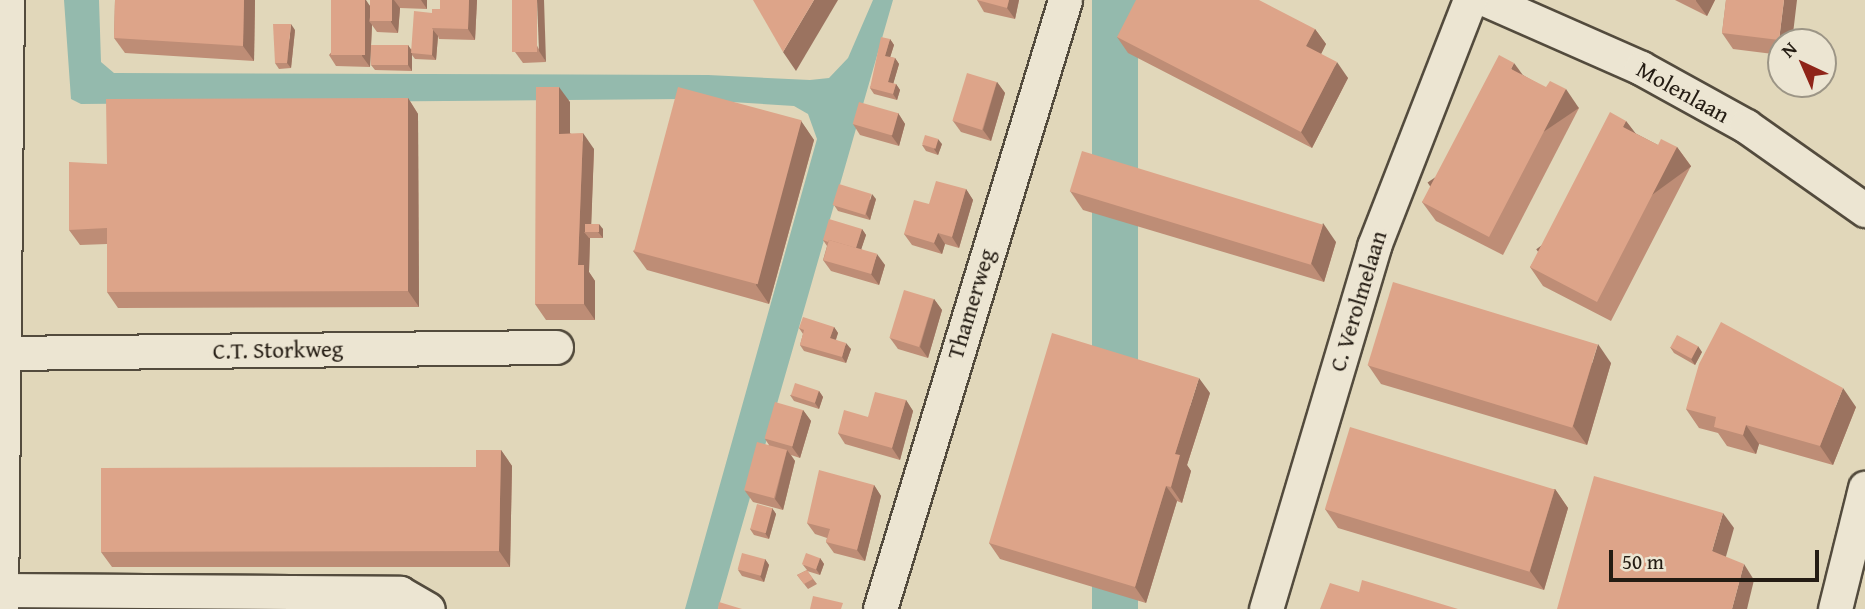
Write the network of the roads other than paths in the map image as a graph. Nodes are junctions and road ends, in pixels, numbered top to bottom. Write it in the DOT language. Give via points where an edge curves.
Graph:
graph roads {
  1 [pos="7,0"];
  2 [pos="1065,0"];
  3 [pos="1470,0"];
  4 [pos="1487,0"];
  5 [pos="1865,210"];
  6 [pos="556,347"];
  7 [pos="1,353"];
  8 [pos="1865,488"];
  9 [pos="1,600"];
  10 [pos="428,609"];
  11 [pos="880,609"];
  12 [pos="1266,609"];
  13 [pos="1835,609"];
  1 -- 7 [label="street"];
  2 -- 11 [label="street, Thamerweg"];
  3 -- 12 [label="street, C. Verolmelaan" via="1374,246"];
  4 -- 5 [label="street, Molenlaan" via="1641,68 1746,127"];
  6 -- 7 [label="street, C.T. Storkweg"];
  7 -- 9 [label="street"];
  8 -- 13 [label="street"];
  9 -- 10 [label="street" via="400,593"];
}
